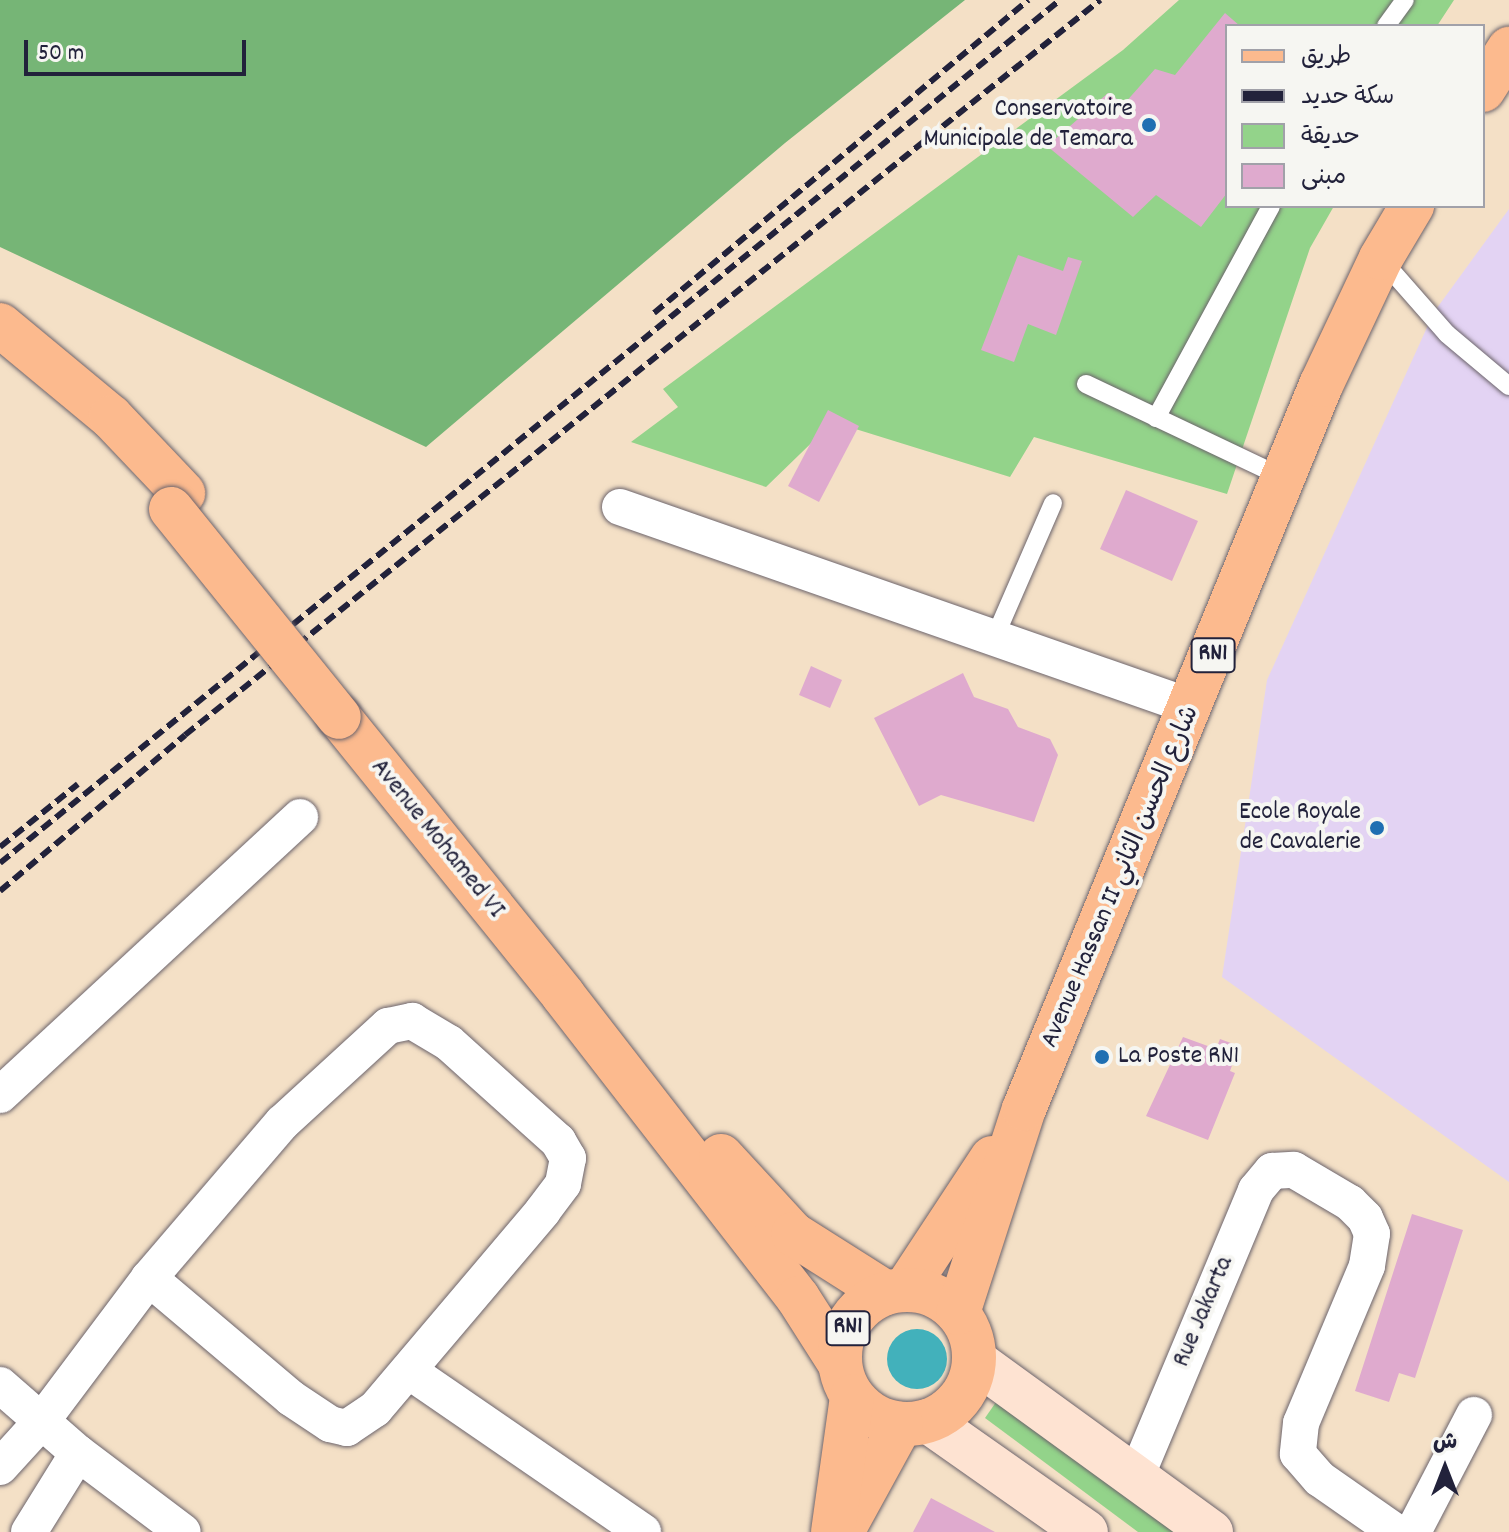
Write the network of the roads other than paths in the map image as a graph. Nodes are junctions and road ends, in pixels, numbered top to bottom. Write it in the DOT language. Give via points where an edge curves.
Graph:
graph roads {
  1 [pos="1405,0"];
  2 [pos="1387,24"];
  3 [pos="1509,49"];
  4 [pos="1485,87"];
  5 [pos="1270,208"];
  6 [pos="1411,208"];
  7 [pos="1381,258"];
  8 [pos="0,325"];
  9 [pos="0,345"];
  10 [pos="1086,384"];
  11 [pos="1509,386"];
  12 [pos="1156,418"];
  13 [pos="1284,478"];
  14 [pos="177,501"];
  15 [pos="1053,503"];
  16 [pos="620,507"];
  17 [pos="994,639"];
  18 [pos="1192,707"];
  19 [pos="344,709"];
  20 [pos="300,817"];
  21 [pos="0,1095"];
  22 [pos="1024,1109"];
  23 [pos="149,1278"];
  24 [pos="896,1292"];
  25 [pos="958,1313"];
  26 [pos="974,1360"];
  27 [pos="409,1371"];
  28 [pos="846,1379"];
  29 [pos="0,1385"];
  30 [pos="1474,1415"];
  31 [pos="41,1422"];
  32 [pos="915,1422"];
  33 [pos="78,1453"];
  34 [pos="0,1467"];
  35 [pos="1136,1477"];
  36 [pos="29,1532"];
  37 [pos="183,1532"];
  38 [pos="643,1532"];
  39 [pos="833,1532"];
  40 [pos="842,1532"];
  41 [pos="1086,1532"];
  42 [pos="1211,1532"];
  43 [pos="1396,1532"];
  44 [pos="1413,1532"];
  1 -- 2 [label="lane"];
  3 -- 4 [label="main road"];
  5 -- 12 [label="lane"];
  6 -- 7 [label="main road, Avenue Hassan II شارع الحسن الثاني / RN1"];
  7 -- 11 [label="lane" via="1447,334"];
  7 -- 13 [label="main road, Avenue Hassan II شارع الحسن الثاني / RN1" via="1346,326"];
  8 -- 14 [label="main road, Avenue Mohamed VI" via="111,417"];
  9 -- 14 [label="main road, Avenue Mohamed VI"];
  10 -- 12 [label="lane"];
  12 -- 13 [label="lane"];
  13 -- 18 [label="main road, Avenue Hassan II شارع الحسن الثاني / RN1"];
  14 -- 19 [label="main road, Avenue Mohamed VI"];
  15 -- 17 [label="lane"];
  16 -- 17 [label="street"];
  17 -- 18 [label="street"];
  18 -- 22 [label="main road, Avenue Hassan II شارع الحسن الثاني / RN1"];
  19 -- 24 [label="main road, Avenue Mohamed VI" via="775,1218 813,1249"];
  19 -- 28 [label="main road, Avenue Mohamed VI" via="798,1298"];
  20 -- 21 [label="street"];
  22 -- 24 [label="main road, Avenue Hassan II شارع الحسن الثاني / RN1"];
  22 -- 25 [label="main road, Avenue Hassan II شارع الحسن الثاني / RN1"];
  23 -- 27 [label="street" via="291,1398 330,1424 359,1424"];
  23 -- 27 [label="street" via="282,1123 376,1035 412,1021 449,1043 558,1141 568,1158 563,1184 550,1202"];
  23 -- 31 [label="street"];
  24 -- 25 [label="main road, RN1" via="925,1292"];
  24 -- 28 [label="main road, RN1" via="851,1320"];
  25 -- 26 [label="main road" via="970,1335"];
  26 -- 32 [label="main road" via="961,1397"];
  26 -- 35 [label="main road"];
  27 -- 38 [label="street"];
  28 -- 32 [label="main road" via="883,1420"];
  28 -- 39 [label="main road, RN1"];
  29 -- 31 [label="street"];
  30 -- 44 [label="street"];
  31 -- 33 [label="street"];
  31 -- 34 [label="street"];
  32 -- 40 [label="main road"];
  32 -- 41 [label="main road"];
  33 -- 36 [label="street"];
  33 -- 37 [label="street"];
  35 -- 42 [label="main road"];
  35 -- 43 [label="street, Rue Jakarta" via="1256,1190 1272,1171 1294,1170 1350,1203 1372,1234 1367,1266 1306,1408 1298,1454 1320,1479"];
}
